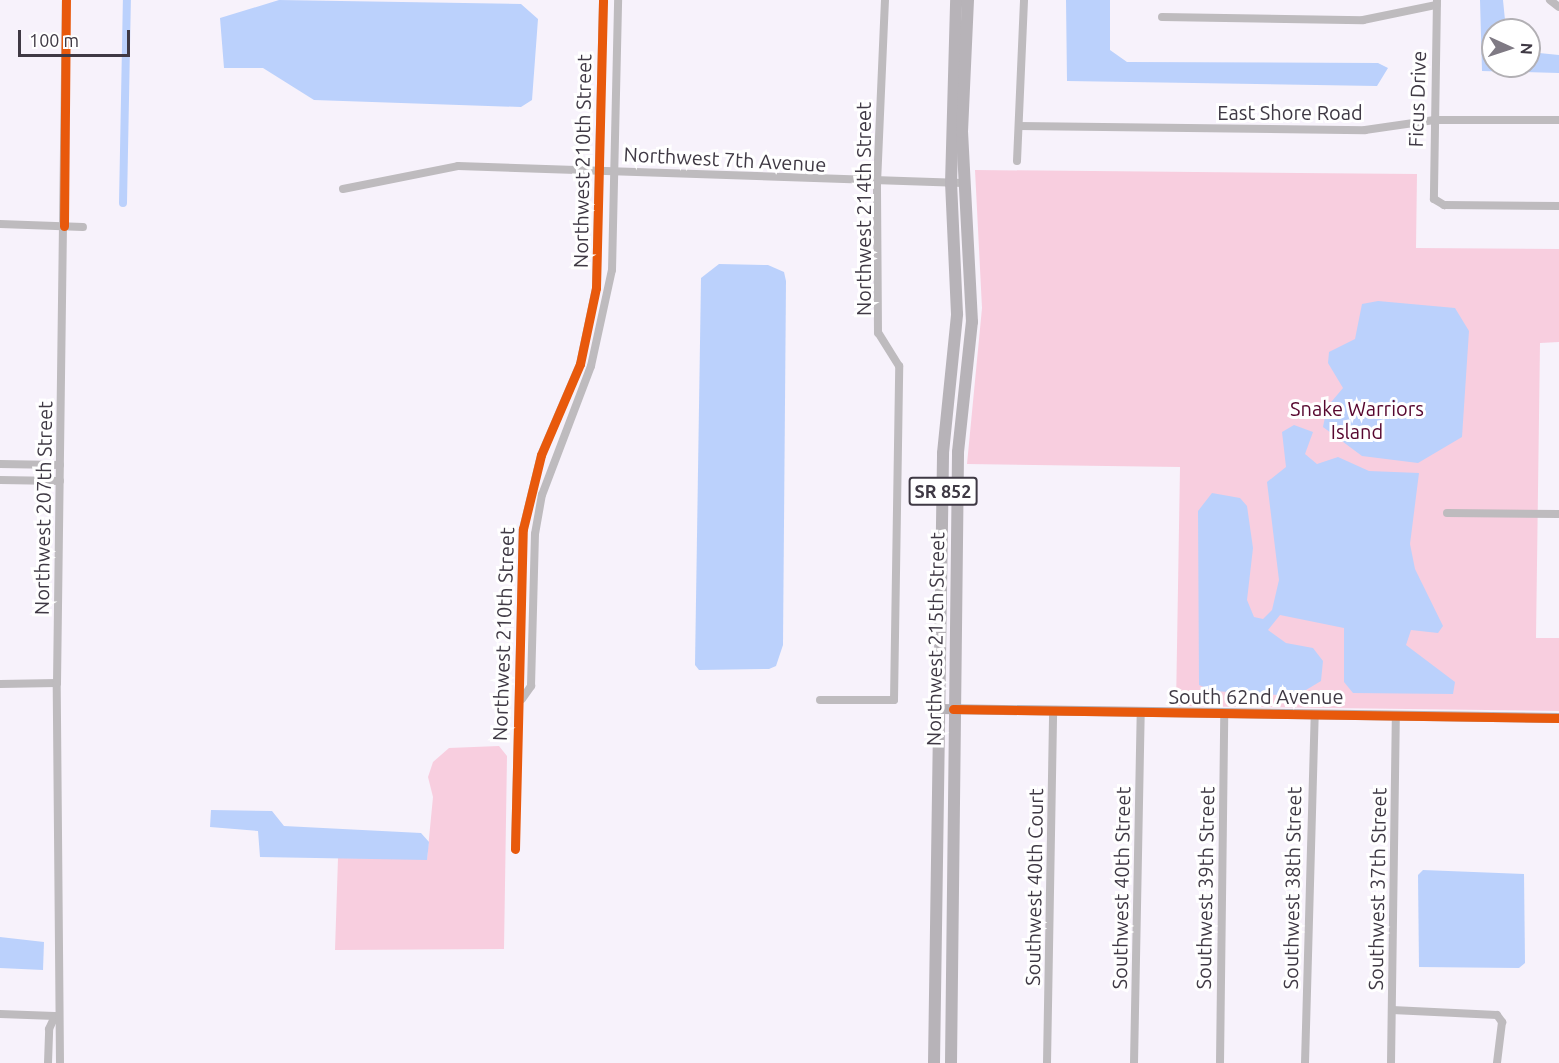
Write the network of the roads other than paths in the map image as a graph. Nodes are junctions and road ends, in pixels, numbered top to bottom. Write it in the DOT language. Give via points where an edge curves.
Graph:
graph roads {
  1 [pos="66,0"];
  2 [pos="603,0"];
  3 [pos="618,0"];
  4 [pos="885,0"];
  5 [pos="956,0"];
  6 [pos="968,0"];
  7 [pos="1024,0"];
  8 [pos="1436,3"];
  9 [pos="1162,17"];
  10 [pos="1434,120"];
  11 [pos="1559,120"];
  12 [pos="1019,126"];
  13 [pos="1017,161"];
  14 [pos="618,170"];
  15 [pos="601,171"];
  16 [pos="877,183"];
  17 [pos="957,184"];
  18 [pos="344,189"];
  19 [pos="1559,206"];
  20 [pos="0,225"];
  21 [pos="64,226"];
  22 [pos="83,227"];
  23 [pos="0,464"];
  24 [pos="60,465"];
  25 [pos="0,480"];
  26 [pos="60,481"];
  27 [pos="1447,513"];
  28 [pos="1559,514"];
  29 [pos="57,683"];
  30 [pos="0,684"];
  31 [pos="522,699"];
  32 [pos="820,700"];
  33 [pos="946,709"];
  34 [pos="1053,711"];
  35 [pos="1141,713"];
  36 [pos="1224,714"];
  37 [pos="1315,714"];
  38 [pos="1396,715"];
  39 [pos="1559,718"];
  40 [pos="515,849"];
  41 [pos="935,970"];
  42 [pos="952,971"];
  43 [pos="1392,1010"];
  44 [pos="0,1014"];
  45 [pos="55,1016"];
  46 [pos="48,1063"];
  47 [pos="60,1063"];
  48 [pos="934,1063"];
  49 [pos="951,1063"];
  50 [pos="1047,1063"];
  51 [pos="1134,1063"];
  52 [pos="1220,1063"];
  53 [pos="1305,1063"];
  54 [pos="1391,1063"];
  55 [pos="1497,1063"];
  1 -- 21 [label="street, Northwest 207th Street"];
  2 -- 15 [label="street, Northwest 210th Street"];
  3 -- 14 [label="street, Northwest 210th Street"];
  4 -- 16 [label="street, Northwest 214th Street"];
  5 -- 17 [label="main road, Northwest 215th Street / SR 852"];
  6 -- 17 [label="main road, Northwest 215th Street / SR 852"];
  7 -- 12 [label="street"];
  8 -- 9 [label="street" via="1363,20"];
  8 -- 10 [label="street, Ficus Drive"];
  10 -- 11 [label="street, East Shore Road"];
  10 -- 12 [label="street, East Shore Road" via="1365,130"];
  10 -- 19 [label="street, Ficus Drive" via="1434,199 1444,205"];
  12 -- 13 [label="street"];
  14 -- 15 [label="street, Northwest 7th Avenue"];
  14 -- 16 [label="street, Northwest 7th Avenue"];
  14 -- 31 [label="street, Northwest 210th Street" via="604,315 591,366 542,495 535,534 531,686"];
  15 -- 18 [label="street, Northwest 7th Avenue" via="458,166"];
  15 -- 31 [label="street, Northwest 210th Street" via="593,312 580,364 541,455 523,529"];
  16 -- 17 [label="street, Northwest 7th Avenue"];
  16 -- 32 [label="street, Northwest 214th Street" via="878,333 899,366 894,700"];
  17 -- 33 [label="main road, Northwest 215th Street / SR 852" via="972,322 958,452"];
  20 -- 21 [label="street"];
  21 -- 22 [label="street"];
  21 -- 24 [label="street, Northwest 207th Street"];
  23 -- 24 [label="street"];
  24 -- 26 [label="street, Northwest 207th Street"];
  25 -- 26 [label="street"];
  26 -- 29 [label="street, Northwest 207th Street"];
  27 -- 28 [label="street"];
  29 -- 30 [label="street"];
  29 -- 45 [label="street, Northwest 207th Street"];
  31 -- 40 [label="street, Northwest 210th Street"];
  33 -- 34 [label="street, South 62nd Avenue"];
  33 -- 41 [label="main road, Northwest 215th Street / SR 852"];
  33 -- 42 [label="main road, Northwest 215th Street / SR 852"];
  34 -- 35 [label="street, South 62nd Avenue"];
  34 -- 50 [label="street, Southwest 40th Court"];
  35 -- 36 [label="street, South 62nd Avenue"];
  35 -- 51 [label="street, Southwest 40th Street"];
  36 -- 37 [label="street, South 62nd Avenue"];
  36 -- 52 [label="street, Southwest 39th Street"];
  37 -- 38 [label="street, South 62nd Avenue"];
  37 -- 53 [label="street, Southwest 38th Street"];
  38 -- 39 [label="street, South 62nd Avenue"];
  38 -- 43 [label="street, Southwest 37th Street"];
  41 -- 42 [label="main road"];
  41 -- 48 [label="main road, Northwest 215th Street / SR 852"];
  42 -- 49 [label="main road, Northwest 215th Street / SR 852"];
  43 -- 54 [label="street, Southwest 37th Street"];
  43 -- 55 [label="street" via="1497,1015 1502,1022"];
  44 -- 45 [label="street"];
  45 -- 46 [label="street, Northwest 207th Street"];
  45 -- 47 [label="street, Northwest 207th Street"];
}
